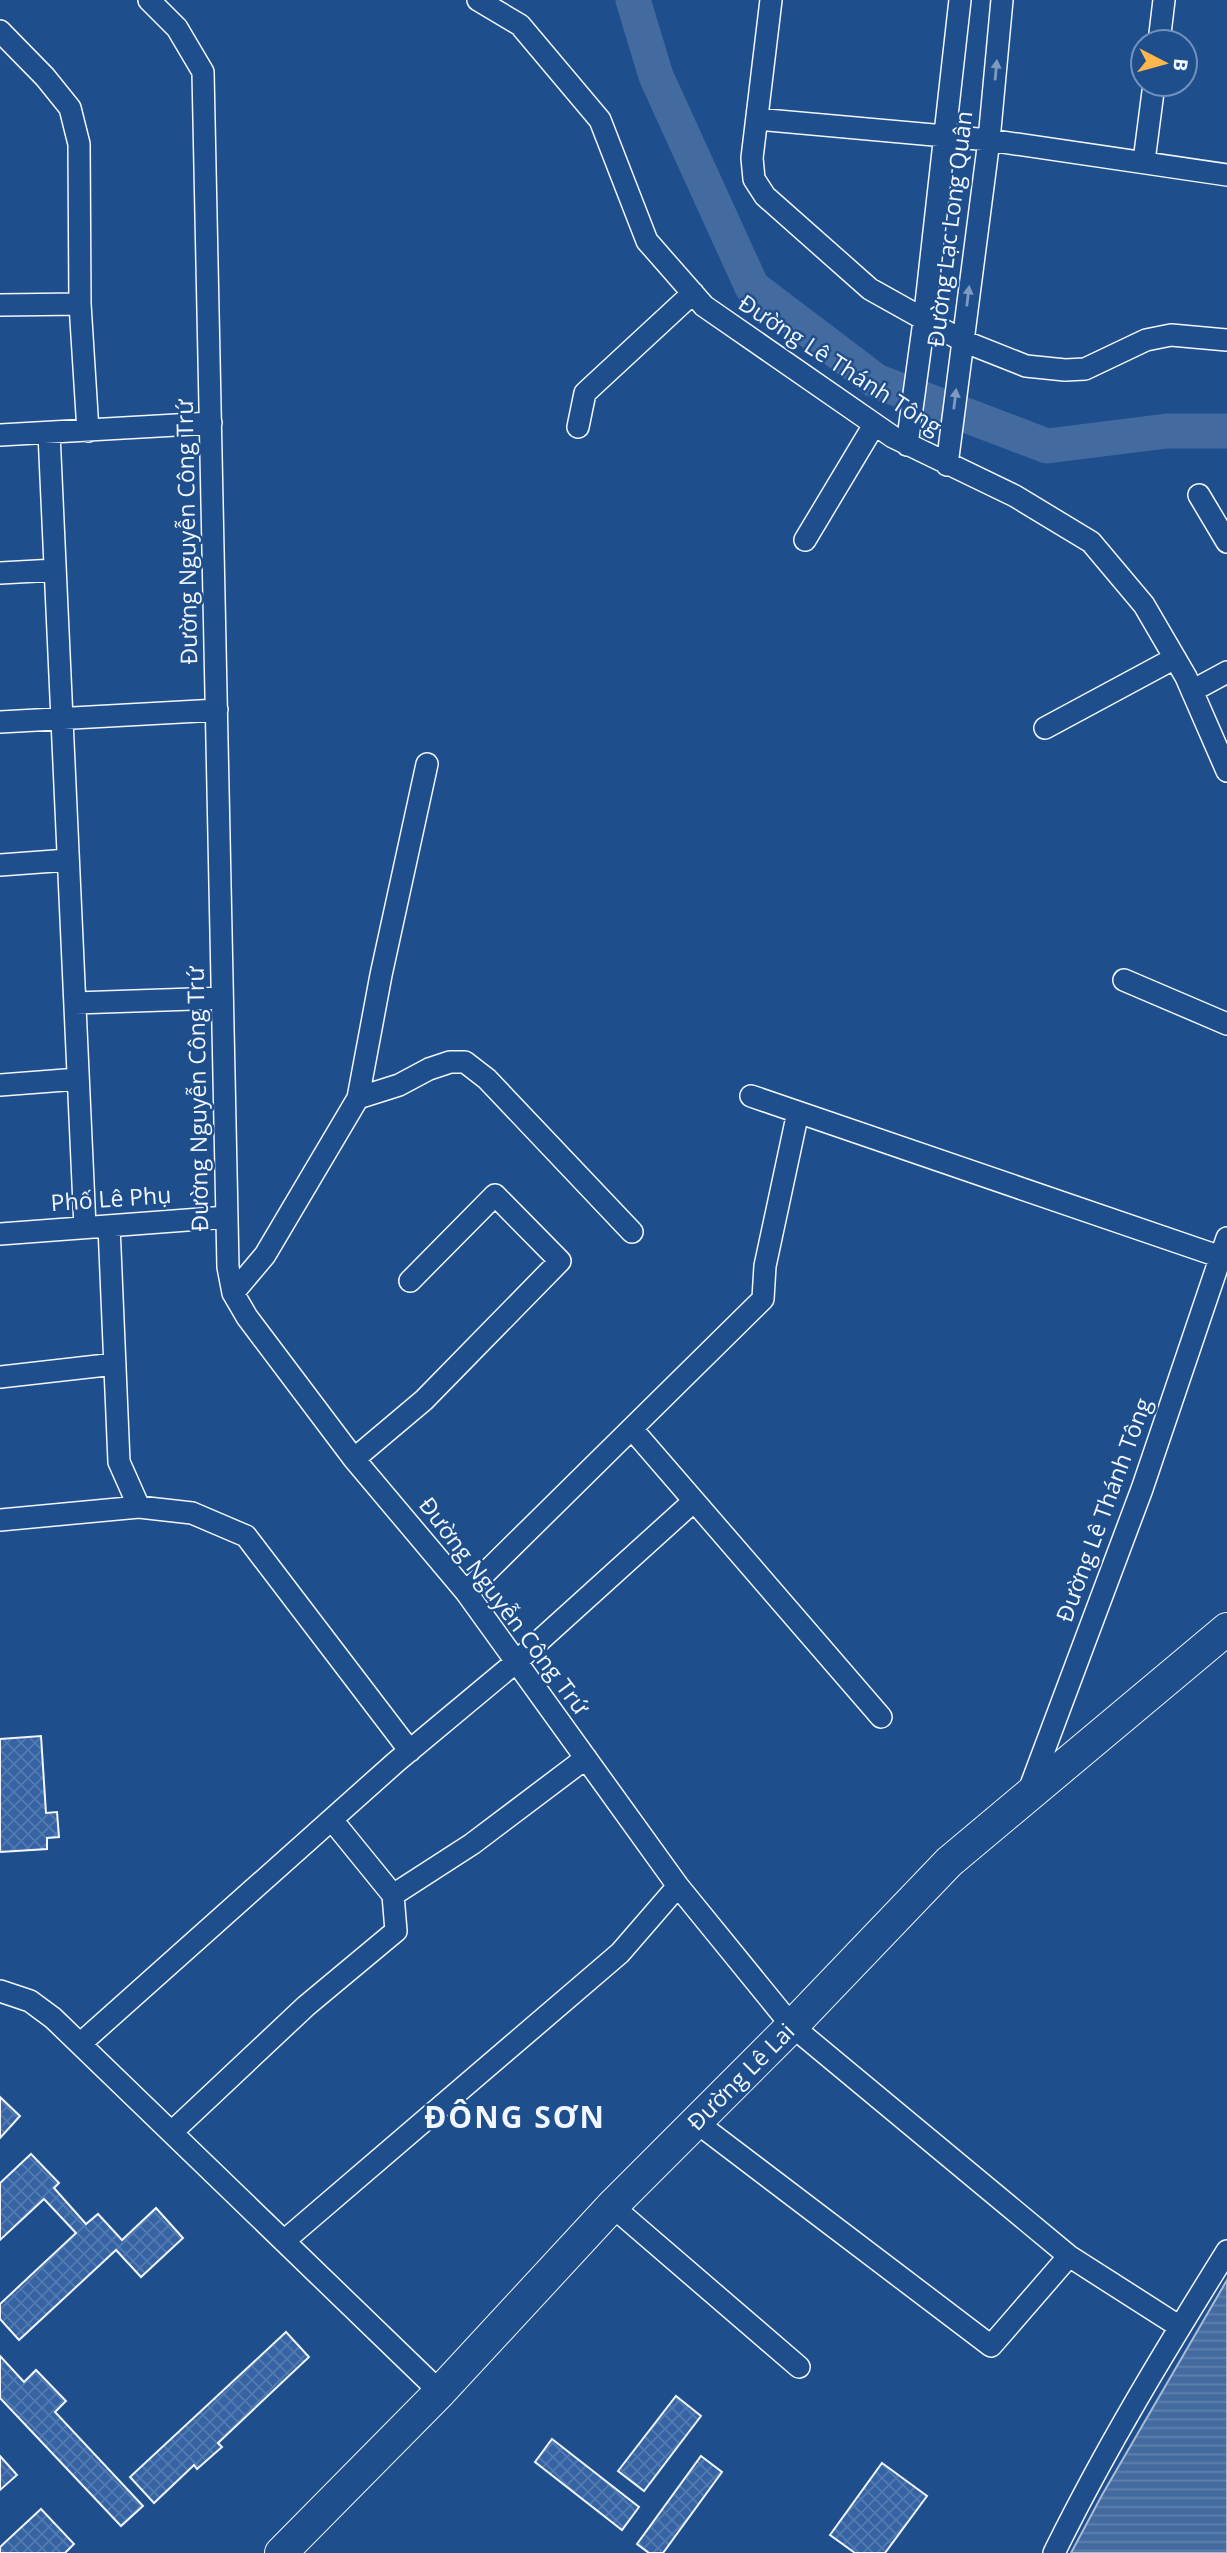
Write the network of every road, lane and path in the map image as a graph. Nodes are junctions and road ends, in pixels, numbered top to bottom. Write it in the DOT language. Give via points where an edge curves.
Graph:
graph roads {
  1 [pos="149,0"];
  2 [pos="478,0"];
  3 [pos="771,0"];
  4 [pos="960,0"];
  5 [pos="1002,0"];
  6 [pos="1164,0"];
  7 [pos="1161,28"];
  8 [pos="0,31"];
  9 [pos="1152,98"];
  10 [pos="757,119"];
  11 [pos="945,135"];
  12 [pos="989,140"];
  13 [pos="1144,161"];
  14 [pos="1227,175"];
  15 [pos="692,293"];
  16 [pos="80,304"];
  17 [pos="0,305"];
  18 [pos="924,321"];
  19 [pos="1227,340"];
  20 [pos="963,341"];
  21 [pos="211,423"];
  22 [pos="874,425"];
  23 [pos="578,428"];
  24 [pos="88,431"];
  25 [pos="49,433"];
  26 [pos="0,435"];
  27 [pos="907,445"];
  28 [pos="947,465"];
  29 [pos="1199,495"];
  30 [pos="805,540"];
  31 [pos="1227,542"];
  32 [pos="55,570"];
  33 [pos="0,573"];
  34 [pos="1175,658"];
  35 [pos="1227,672"];
  36 [pos="1192,691"];
  37 [pos="217,710"];
  38 [pos="62,718"];
  39 [pos="0,722"];
  40 [pos="1045,728"];
  41 [pos="427,764"];
  42 [pos="1227,771"];
  43 [pos="68,860"];
  44 [pos="0,865"];
  45 [pos="1125,980"];
  46 [pos="222,998"];
  47 [pos="75,1003"];
  48 [pos="1227,1024"];
  49 [pos="78,1079"];
  50 [pos="0,1086"];
  51 [pos="751,1096"];
  52 [pos="358,1098"];
  53 [pos="798,1112"];
  54 [pos="226,1217"];
  55 [pos="109,1226"];
  56 [pos="85,1227"];
  57 [pos="632,1233"];
  58 [pos="0,1234"];
  59 [pos="1224,1247"];
  60 [pos="410,1281"];
  61 [pos="233,1293"];
  62 [pos="115,1364"];
  63 [pos="0,1377"];
  64 [pos="632,1429"];
  65 [pos="355,1459"];
  66 [pos="694,1501"];
  67 [pos="139,1507"];
  68 [pos="0,1520"];
  69 [pos="466,1592"];
  70 [pos="1227,1629"];
  71 [pos="516,1662"];
  72 [pos="881,1717"];
  73 [pos="410,1751"];
  74 [pos="586,1758"];
  75 [pos="1026,1798"];
  76 [pos="332,1820"];
  77 [pos="678,1886"];
  78 [pos="393,1895"];
  79 [pos="0,1991"];
  80 [pos="792,2026"];
  81 [pos="80,2044"];
  82 [pos="696,2122"];
  83 [pos="173,2131"];
  84 [pos="612,2206"];
  85 [pos="284,2241"];
  86 [pos="1227,2251"];
  87 [pos="1069,2256"];
  88 [pos="1180,2327"];
  89 [pos="799,2367"];
  90 [pos="440,2392"];
  91 [pos="281,2553"];
  92 [pos="1054,2553"];
  1 -- 21 [label="street, Đường Nguyễn Công Trứ" via="177,28 203,72"];
  2 -- 15 [label="street, Đường Lê Thánh Tông" via="520,25 600,120 648,241"];
  3 -- 10 [label="street"];
  4 -- 11 [label="street, Đường Lạc Long Quân"];
  12 -- 5 [label="street, Đường Lạc Long Quân, one-way"];
  6 -- 7 [label="street"];
  8 -- 16 [label="street" via="69,108 79,144"];
  9 -- 13 [label="street"];
  10 -- 11 [label="street"];
  10 -- 18 [label="street" via="754,179 765,196 870,289"];
  11 -- 12 [label="street"];
  11 -- 18 [label="street, Đường Lạc Long Quân"];
  12 -- 13 [label="street"];
  20 -- 12 [label="street, Đường Lạc Long Quân, one-way"];
  13 -- 14 [label="street"];
  15 -- 22 [label="street, Đường Lê Thánh Tông"];
  15 -- 23 [label="street" via="585,393"];
  16 -- 17 [label="street"];
  16 -- 24 [label="street"];
  18 -- 20 [label="street"];
  18 -- 27 [label="street, Đường Lạc Long Quân"];
  19 -- 20 [label="street" via="1171,335 1146,340 1085,369 1065,370 1026,366"];
  28 -- 20 [label="street, Đường Lạc Long Quân, one-way"];
  21 -- 24 [label="street"];
  21 -- 37 [label="street, Đường Nguyễn Công Trứ"];
  22 -- 27 [label="street, Đường Lê Thánh Tông"];
  22 -- 30 [label="street"];
  24 -- 25 [label="street"];
  25 -- 26 [label="street"];
  25 -- 32 [label="street"];
  27 -- 28 [label="street, Đường Lê Thánh Tông"];
  28 -- 34 [label="street, Đường Lê Thánh Tông" via="1015,496 1091,542 1144,605"];
  29 -- 31 [label="street"];
  32 -- 33 [label="street"];
  32 -- 38 [label="street"];
  34 -- 36 [label="street, Đường Lê Thánh Tông"];
  34 -- 40 [label="street"];
  35 -- 36 [label="street"];
  36 -- 42 [label="street, Đường Lê Thánh Tông"];
  37 -- 38 [label="street"];
  37 -- 46 [label="street, Đường Nguyễn Công Trứ"];
  38 -- 39 [label="street"];
  38 -- 43 [label="street"];
  41 -- 52 [label="street"];
  43 -- 44 [label="street"];
  43 -- 47 [label="street"];
  45 -- 48 [label="street"];
  46 -- 47 [label="street"];
  46 -- 54 [label="street, Đường Nguyễn Công Trứ"];
  47 -- 49 [label="street"];
  49 -- 50 [label="street"];
  49 -- 56 [label="street"];
  51 -- 53 [label="street"];
  52 -- 57 [label="street" via="429,1069 465,1062 488,1079"];
  52 -- 61 [label="street" via="265,1255"];
  53 -- 59 [label="street"];
  53 -- 64 [label="street" via="765,1266 763,1299"];
  54 -- 55 [label="street, Phố Lê Phụ"];
  54 -- 61 [label="street, Đường Nguyễn Công Trứ"];
  55 -- 56 [label="street, Phố Lê Phụ"];
  55 -- 62 [label="street"];
  56 -- 58 [label="street, Phố Lê Phụ"];
  59 -- 75 [label="street, Đường Lê Thánh Tông" via="1142,1489"];
  60 -- 65 [label="street" via="495,1195 561,1261 424,1400"];
  61 -- 65 [label="street, Đường Nguyễn Công Trứ"];
  62 -- 63 [label="street"];
  62 -- 67 [label="street" via="119,1462"];
  64 -- 66 [label="street"];
  64 -- 69 [label="street"];
  65 -- 69 [label="street, Đường Nguyễn Công Trứ"];
  66 -- 71 [label="street"];
  66 -- 72 [label="street"];
  67 -- 68 [label="street"];
  67 -- 73 [label="street" via="192,1513 246,1536"];
  69 -- 71 [label="street, Đường Nguyễn Công Trứ"];
  70 -- 75 [label="highway, Đường Lê Lai"];
  71 -- 73 [label="street"];
  71 -- 74 [label="street, Đường Nguyễn Công Trứ"];
  73 -- 76 [label="street"];
  74 -- 77 [label="street, Đường Nguyễn Công Trứ"];
  74 -- 78 [label="street" via="482,1837"];
  75 -- 80 [label="highway, Đường Lê Lai" via="949,1862"];
  76 -- 78 [label="street"];
  76 -- 81 [label="street"];
  77 -- 80 [label="street, Đường Nguyễn Công Trứ"];
  77 -- 85 [label="street" via="620,1953"];
  78 -- 83 [label="street" via="396,1931 306,2006"];
  79 -- 81 [label="street" via="30,2001"];
  80 -- 82 [label="highway, Đường Lê Lai"];
  80 -- 87 [label="street, Đường Nguyễn Công Trứ"];
  81 -- 83 [label="street"];
  82 -- 84 [label="highway, Đường Lê Lai"];
  82 -- 87 [label="street" via="990,2346"];
  83 -- 85 [label="street"];
  84 -- 89 [label="street"];
  84 -- 90 [label="highway, Đường Lê Lai"];
  85 -- 90 [label="street"];
  86 -- 88 [label="street"];
  87 -- 88 [label="street, Đường Nguyễn Công Trứ"];
  88 -- 92 [label="street"];
  90 -- 91 [label="highway, Đường Lê Lai"];
}
